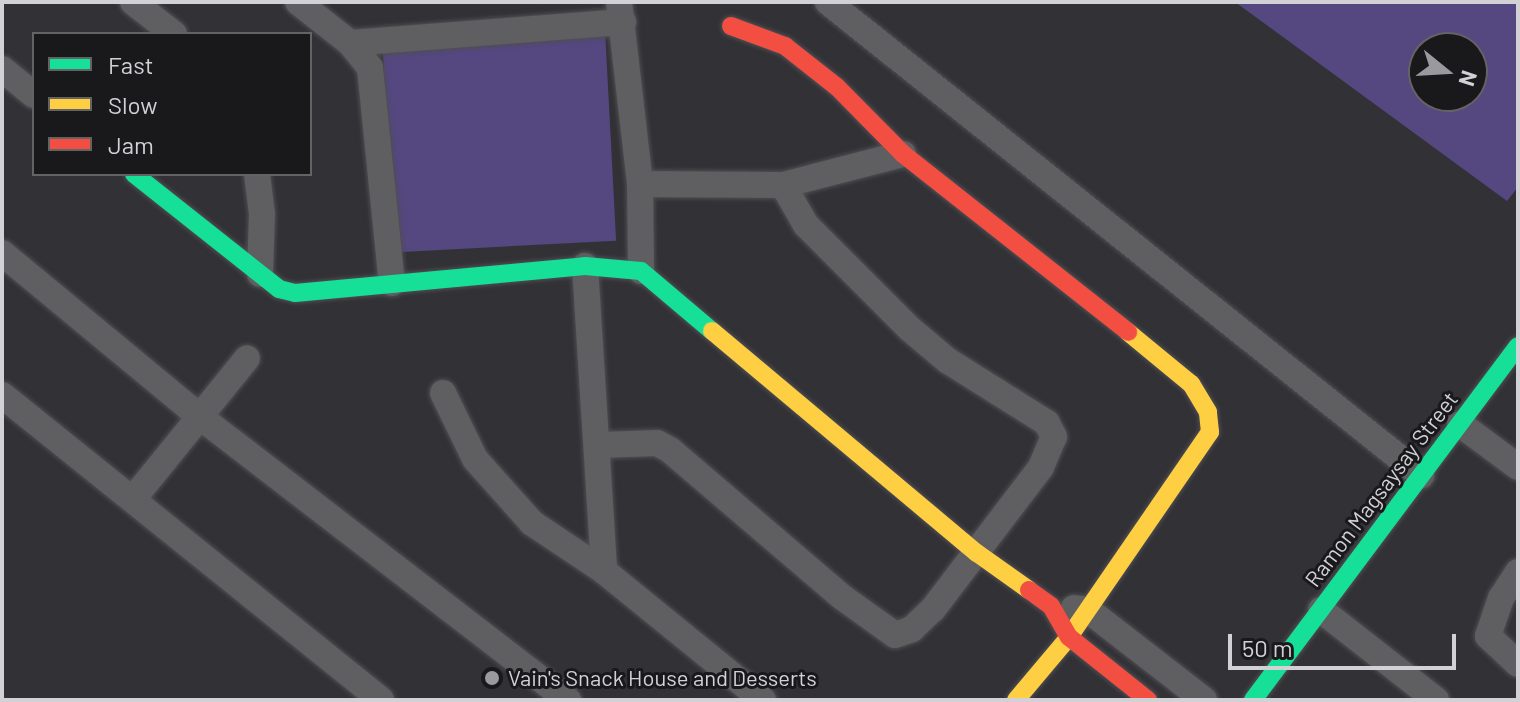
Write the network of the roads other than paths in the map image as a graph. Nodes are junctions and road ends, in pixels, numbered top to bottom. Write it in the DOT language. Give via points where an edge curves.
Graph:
graph roads {
  1 [pos="133,2"];
  2 [pos="298,2"];
  3 [pos="828,2"];
  4 [pos="621,12"];
  5 [pos="731,26"];
  6 [pos="171,32"];
  7 [pos="350,43"];
  8 [pos="2,69"];
  9 [pos="32,93"];
  10 [pos="903,154"];
  11 [pos="137,176"];
  12 [pos="257,176"];
  13 [pos="640,184"];
  14 [pos="783,185"];
  15 [pos="2,253"];
  16 [pos="585,266"];
  17 [pos="641,271"];
  18 [pos="260,274"];
  19 [pos="392,283"];
  20 [pos="1518,346"];
  21 [pos="247,358"];
  22 [pos="443,393"];
  23 [pos="2,395"];
  24 [pos="199,416"];
  25 [pos="1460,424"];
  26 [pos="600,445"];
  27 [pos="1518,467"];
  28 [pos="1421,475"];
  29 [pos="133,499"];
  30 [pos="977,553"];
  31 [pos="604,571"];
  32 [pos="1518,572"];
  33 [pos="1051,606"];
  34 [pos="1088,610"];
  35 [pos="1321,610"];
  36 [pos="1069,637"];
  37 [pos="1518,664"];
  38 [pos="381,700"];
  39 [pos="568,700"];
  40 [pos="763,700"];
  41 [pos="1016,700"];
  42 [pos="1148,700"];
  43 [pos="1204,700"];
  44 [pos="1253,700"];
  45 [pos="1436,700"];
  1 -- 6 [label="street"];
  2 -- 7 [label="street"];
  3 -- 28 [label="street"];
  4 -- 7 [label="street"];
  4 -- 13 [label="street"];
  5 -- 10 [label="street" via="785,46 837,87"];
  7 -- 19 [label="street" via="370,68"];
  8 -- 9 [label="street"];
  10 -- 14 [label="street"];
  10 -- 34 [label="street" via="1145,345 1191,384 1208,412 1210,432 1198,455"];
  11 -- 18 [label="street"];
  12 -- 18 [label="street"];
  13 -- 14 [label="street"];
  13 -- 17 [label="street"];
  14 -- 30 [label="street" via="806,225 910,329 948,361 1047,423 1054,437 1052,450"];
  15 -- 24 [label="street"];
  16 -- 17 [label="street"];
  16 -- 19 [label="street"];
  16 -- 26 [label="street"];
  17 -- 30 [label="street"];
  18 -- 19 [label="street" via="279,289 295,293"];
  20 -- 25 [label="street, Ramon Magsaysay Street"];
  21 -- 24 [label="street"];
  22 -- 31 [label="street" via="475,459 532,523"];
  23 -- 29 [label="street"];
  24 -- 29 [label="street"];
  24 -- 39 [label="street"];
  25 -- 27 [label="street"];
  25 -- 28 [label="street, Ramon Magsaysay Street"];
  26 -- 30 [label="street" via="657,443 670,450 842,597 895,635 912,629 933,609"];
  26 -- 31 [label="street"];
  28 -- 35 [label="street, Ramon Magsaysay Street"];
  29 -- 38 [label="street"];
  30 -- 33 [label="street"];
  31 -- 40 [label="street"];
  32 -- 37 [label="street" via="1488,636"];
  33 -- 34 [label="street"];
  33 -- 36 [label="street"];
  34 -- 36 [label="street"];
  34 -- 43 [label="street"];
  35 -- 44 [label="street, Ramon Magsaysay Street"];
  35 -- 45 [label="street"];
  36 -- 41 [label="street"];
  36 -- 42 [label="street"];
}
